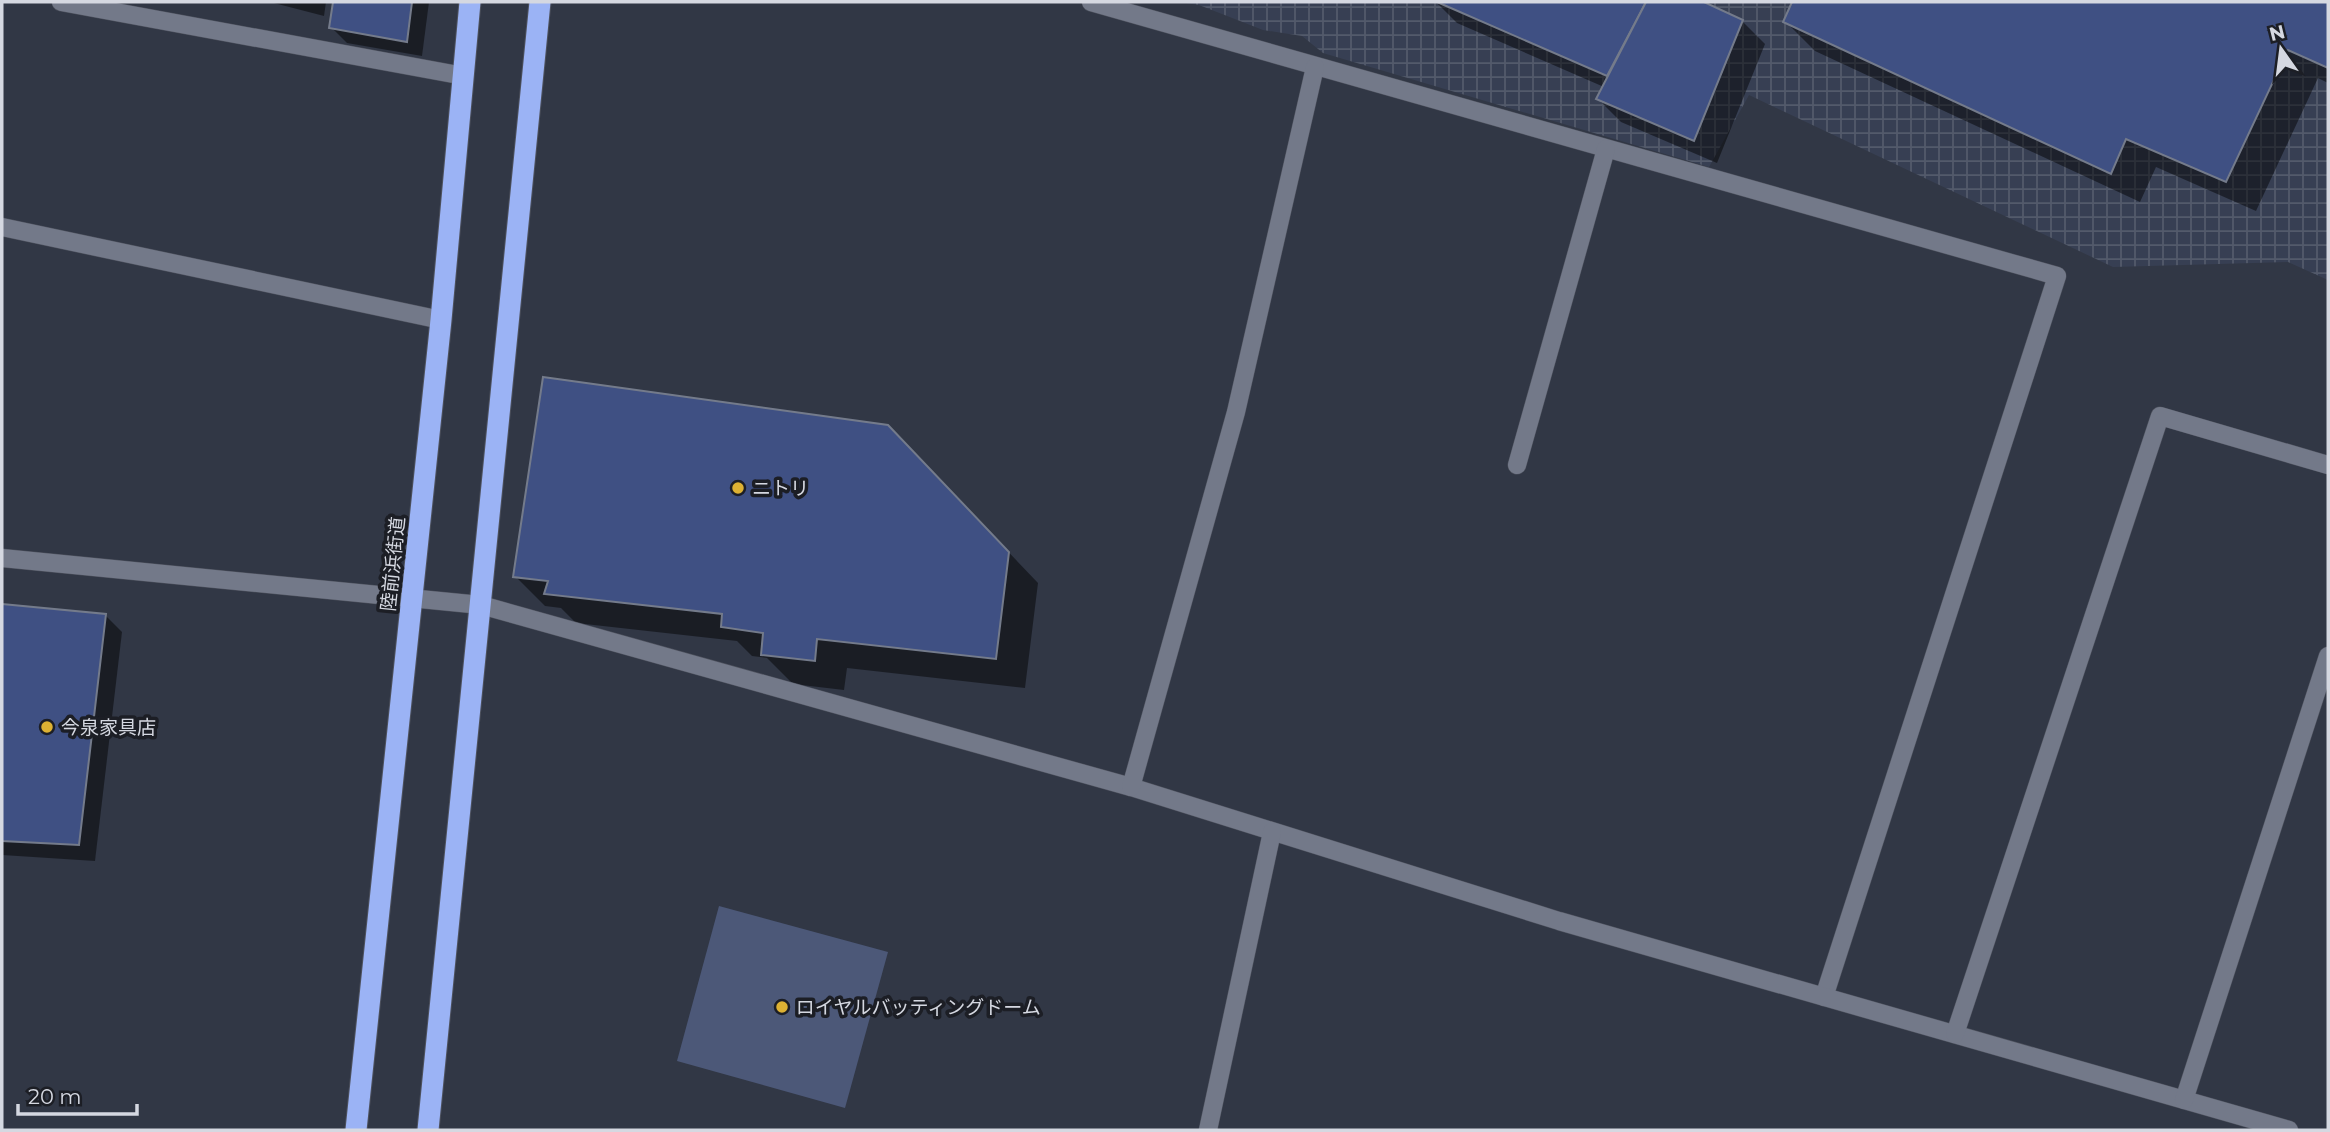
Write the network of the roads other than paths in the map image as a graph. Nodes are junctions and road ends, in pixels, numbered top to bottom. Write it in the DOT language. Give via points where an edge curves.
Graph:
graph roads {
  1 [pos="61,2"];
  2 [pos="470,2"];
  3 [pos="540,2"];
  4 [pos="1091,2"];
  5 [pos="1315,67"];
  6 [pos="464,76"];
  7 [pos="1606,149"];
  8 [pos="2,227"];
  9 [pos="441,320"];
  10 [pos="2328,464"];
  11 [pos="1517,465"];
  12 [pos="2,558"];
  13 [pos="412,600"];
  14 [pos="481,605"];
  15 [pos="2328,656"];
  16 [pos="1131,788"];
  17 [pos="1272,832"];
  18 [pos="1824,997"];
  19 [pos="1955,1034"];
  20 [pos="2184,1100"];
  21 [pos="356,1130"];
  22 [pos="428,1130"];
  23 [pos="1208,1130"];
  24 [pos="2289,1130"];
  1 -- 6 [label="street"];
  2 -- 6 [label="highway, 陸前浜街道"];
  3 -- 14 [label="highway"];
  4 -- 5 [label="street"];
  5 -- 7 [label="street"];
  5 -- 16 [label="street" via="1236,412"];
  6 -- 9 [label="highway, 陸前浜街道"];
  7 -- 11 [label="street"];
  7 -- 18 [label="street" via="2057,276"];
  8 -- 9 [label="street"];
  9 -- 13 [label="highway, 陸前浜街道"];
  10 -- 19 [label="street" via="2160,416"];
  12 -- 13 [label="street"];
  13 -- 14 [label="street"];
  13 -- 21 [label="highway, 陸前浜街道"];
  14 -- 16 [label="street"];
  14 -- 22 [label="highway"];
  15 -- 20 [label="street"];
  16 -- 17 [label="street"];
  17 -- 18 [label="street" via="1559,922"];
  17 -- 23 [label="street"];
  18 -- 19 [label="street"];
  19 -- 20 [label="street"];
  20 -- 24 [label="street"];
}
